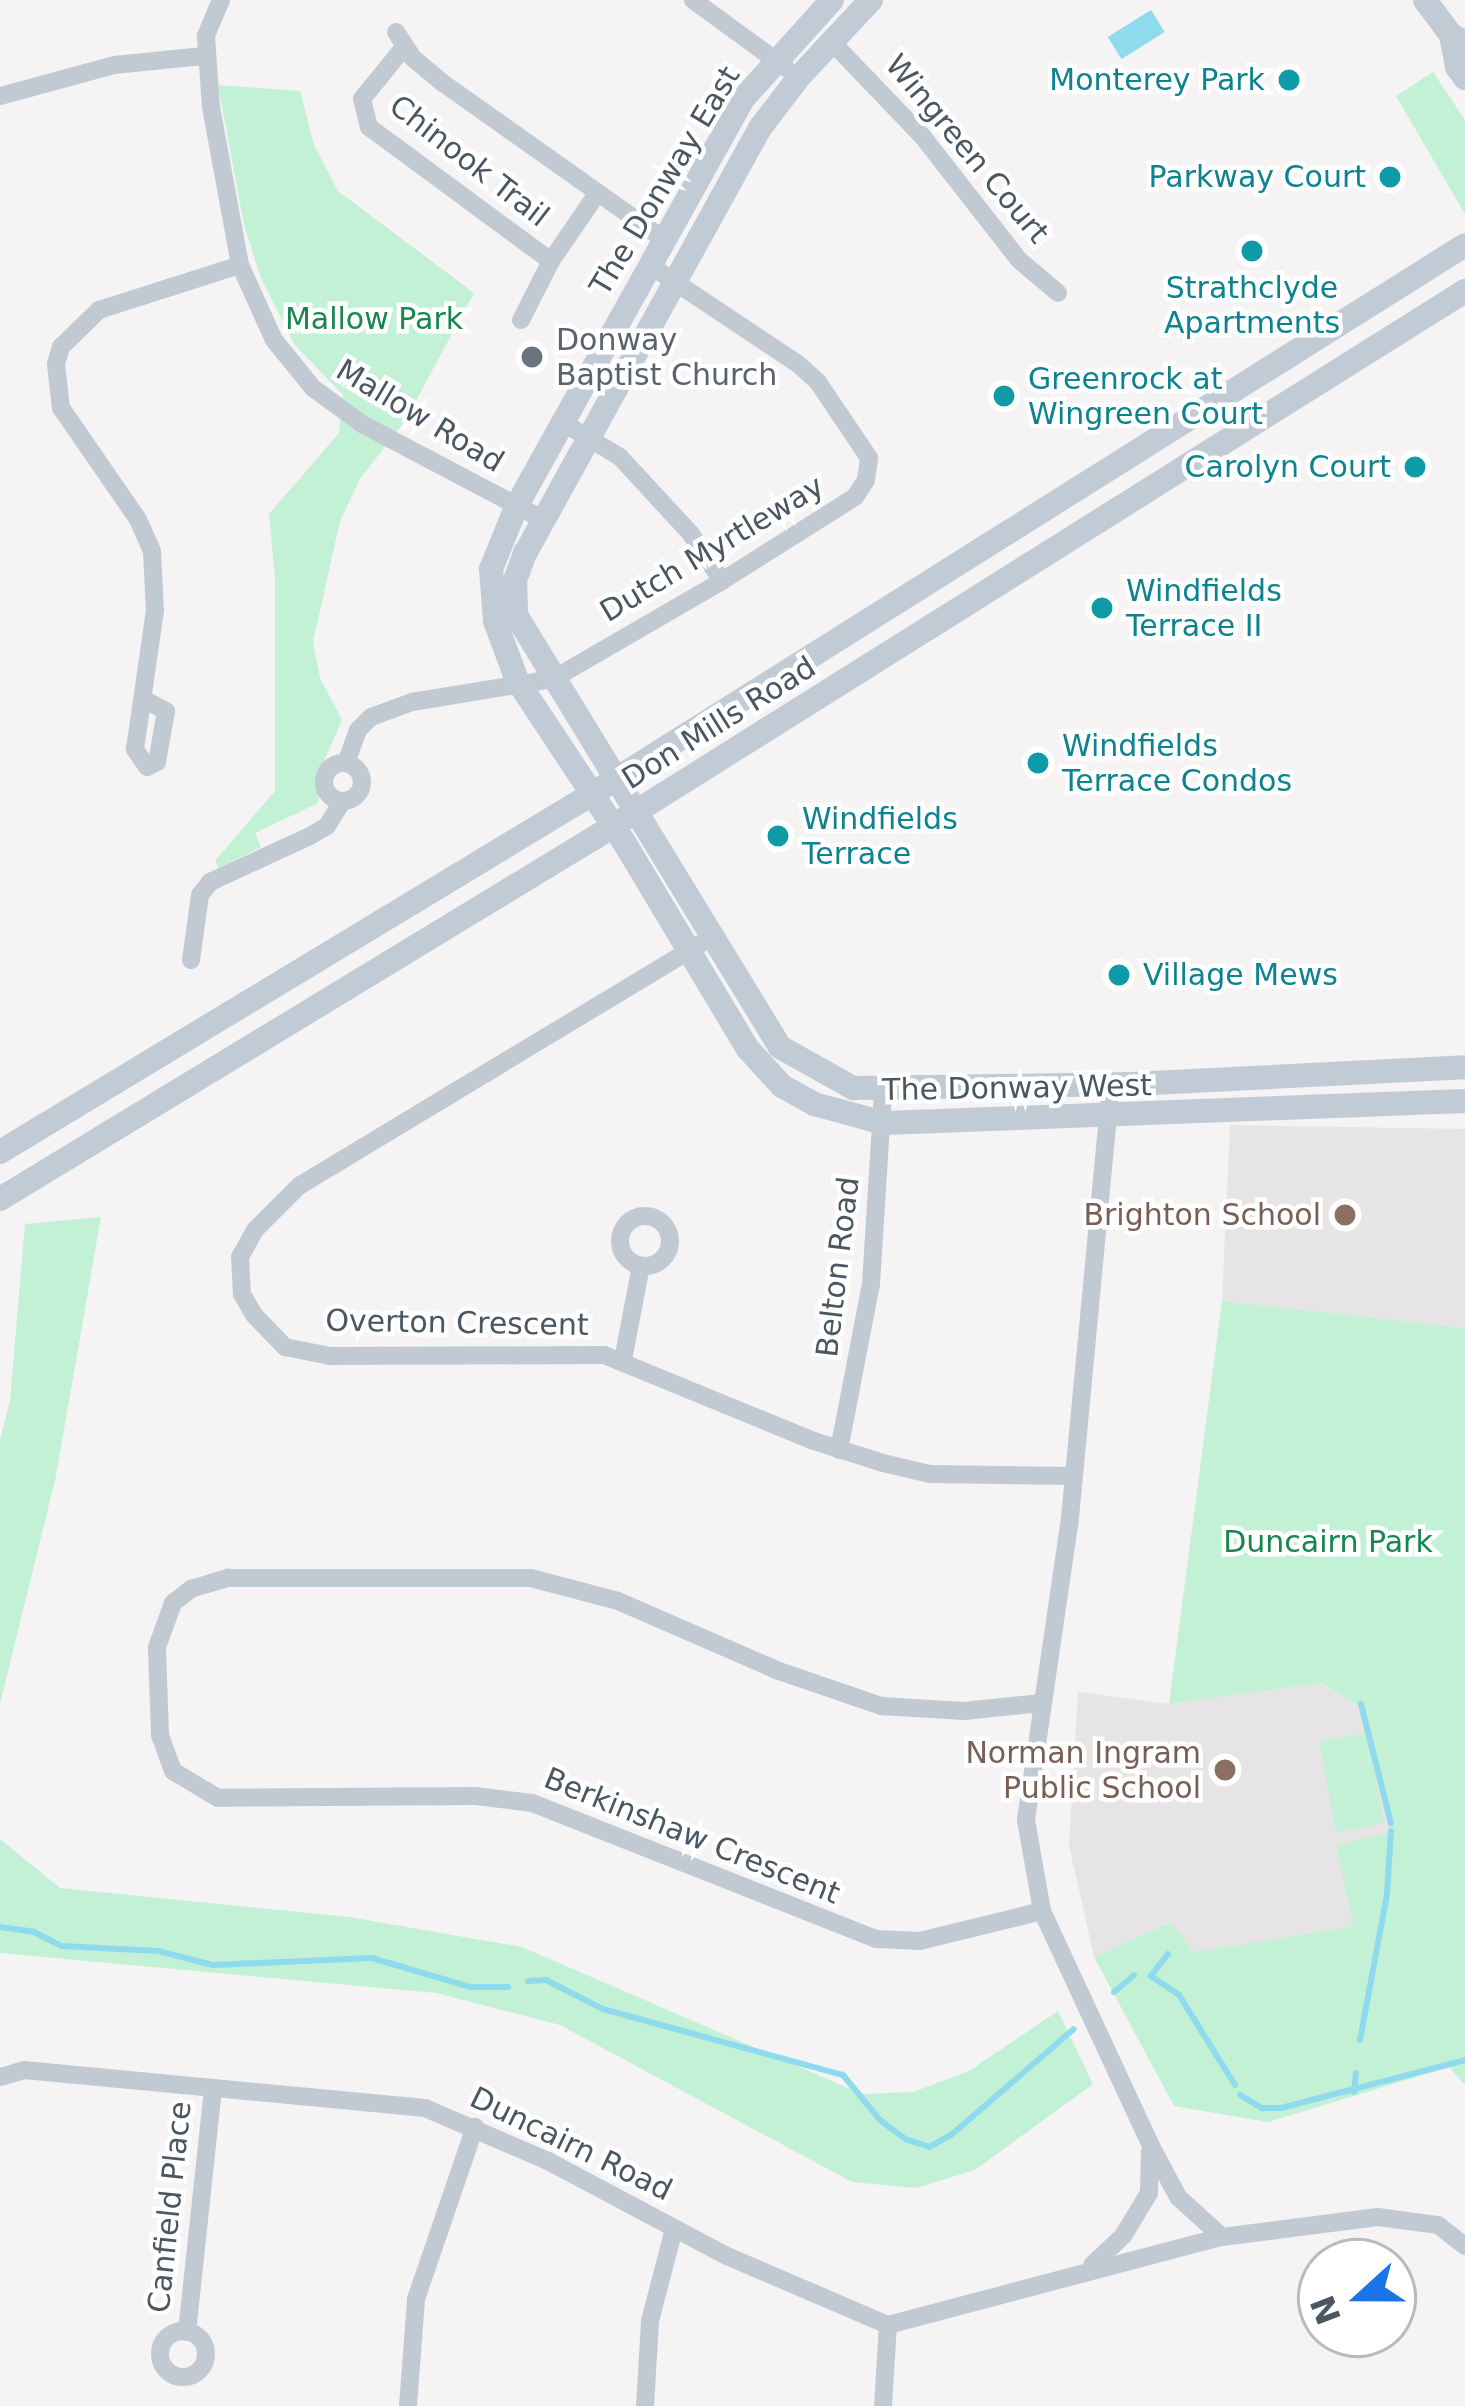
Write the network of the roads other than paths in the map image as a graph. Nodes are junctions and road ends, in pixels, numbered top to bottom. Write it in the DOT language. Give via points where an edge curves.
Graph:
graph roads {
  1 [pos="221,0"];
  2 [pos="693,0"];
  3 [pos="832,0"];
  4 [pos="871,0"];
  5 [pos="1425,0"];
  6 [pos="1458,38"];
  7 [pos="831,41"];
  8 [pos="204,56"];
  9 [pos="774,59"];
  10 [pos="799,76"];
  11 [pos="1465,78"];
  12 [pos="0,96"];
  13 [pos="596,195"];
  14 [pos="663,239"];
  15 [pos="1465,245"];
  16 [pos="550,261"];
  17 [pos="648,264"];
  18 [pos="240,265"];
  19 [pos="674,279"];
  20 [pos="1465,291"];
  21 [pos="1058,293"];
  22 [pos="520,320"];
  23 [pos="562,422"];
  24 [pos="589,436"];
  25 [pos="517,505"];
  26 [pos="546,520"];
  27 [pos="722,581"];
  28 [pos="553,679"];
  29 [pos="517,680"];
  30 [pos="145,700"];
  31 [pos="617,776"];
  32 [pos="592,794"];
  33 [pos="638,809"];
  34 [pos="614,826"];
  35 [pos="701,944"];
  36 [pos="191,960"];
  37 [pos="1465,1067"];
  38 [pos="1112,1084"];
  39 [pos="883,1091"];
  40 [pos="1465,1101"];
  41 [pos="1112,1118"];
  42 [pos="884,1123"];
  43 [pos="0,1153"];
  44 [pos="0,1199"];
  45 [pos="641,1267"];
  46 [pos="623,1360"];
  47 [pos="839,1450"];
  48 [pos="1071,1476"];
  49 [pos="1042,1703"];
  50 [pos="1042,1911"];
  51 [pos="0,2077"];
  52 [pos="213,2089"];
  53 [pos="476,2127"];
  54 [pos="1150,2146"];
  55 [pos="674,2229"];
  56 [pos="1222,2236"];
  57 [pos="1465,2246"];
  58 [pos="1089,2269"];
  59 [pos="888,2325"];
  60 [pos="188,2332"];
  61 [pos="408,2406"];
  62 [pos="645,2406"];
  63 [pos="883,2406"];
  1 -- 8 [label="street, Mallow Road"];
  2 -- 9 [label="street"];
  3 -- 9 [label="street, The Donway East"];
  4 -- 7 [label="street, The Donway East"];
  5 -- 6 [label="street"];
  6 -- 11 [label="street"];
  7 -- 10 [label="street, The Donway East"];
  7 -- 21 [label="street, Wingreen Court" via="923,137 1019,260"];
  8 -- 12 [label="street" via="114,65"];
  8 -- 18 [label="street, Mallow Road"];
  9 -- 10 [label="street"];
  9 -- 14 [label="street, The Donway East"];
  10 -- 19 [label="street, The Donway East"];
  13 -- 14 [label="street"];
  13 -- 16 [label="street"];
  13 -- 16 [label="street, Chinook Trail" via="443,83 401,39 362,99 369,128"];
  14 -- 17 [label="street, The Donway East"];
  15 -- 31 [label="street, Don Mills Road"];
  16 -- 22 [label="street"];
  17 -- 19 [label="street, Dutch Myrtleway"];
  17 -- 23 [label="street, The Donway East"];
  18 -- 25 [label="street, Mallow Road" via="274,340 313,388 398,445"];
  18 -- 30 [label="street" via="99,310 78,325 56,364 61,408 152,551"];
  19 -- 24 [label="street, The Donway East"];
  19 -- 27 [label="street, Dutch Myrtleway" via="818,382 869,458 855,497"];
  20 -- 33 [label="street, Don Mills Road"];
  23 -- 24 [label="street"];
  23 -- 25 [label="street, The Donway East"];
  24 -- 26 [label="street, The Donway East"];
  24 -- 27 [label="street" via="661,499"];
  25 -- 26 [label="street, Mallow Road"];
  25 -- 29 [label="street, The Donway East" via="491,569 495,621"];
  26 -- 28 [label="street, The Donway East" via="515,580 516,615"];
  27 -- 28 [label="street, Dutch Myrtleway"];
  28 -- 29 [label="street"];
  28 -- 31 [label="street, The Donway East"];
  29 -- 32 [label="street, The Donway East"];
  29 -- 36 [label="street" via="390,706 358,730 346,764 333,766 324,780 342,802 327,826 211,882 200,895"];
  31 -- 32 [label="street, Don Mills Road"];
  31 -- 33 [label="street, The Donway West"];
  32 -- 34 [label="street, The Donway West"];
  32 -- 43 [label="street, Don Mills Road"];
  33 -- 34 [label="street, Don Mills Road"];
  33 -- 35 [label="street, The Donway West"];
  34 -- 35 [label="street, The Donway West"];
  34 -- 44 [label="street, Don Mills Road"];
  35 -- 39 [label="street, The Donway West" via="780,1047 854,1088"];
  35 -- 42 [label="street, The Donway West" via="748,1049 782,1086 814,1104"];
  35 -- 46 [label="street, Overton Crescent" via="300,1184 255,1229 240,1257 242,1294 285,1347 330,1356 516,1352"];
  37 -- 38 [label="street, The Donway West"];
  38 -- 39 [label="street, The Donway West"];
  38 -- 41 [label="street"];
  39 -- 42 [label="street, Belton Road"];
  40 -- 41 [label="street, The Donway West"];
  41 -- 42 [label="street, The Donway West"];
  41 -- 48 [label="street"];
  42 -- 47 [label="street, Belton Road" via="871,1284"];
  45 -- 46 [label="street"];
  46 -- 47 [label="street, Overton Crescent"];
  47 -- 48 [label="street, Overton Crescent" via="930,1474"];
  48 -- 49 [label="street"];
  49 -- 50 [label="street" via="1026,1820"];
  49 -- 50 [label="street, Berkinshaw Crescent" via="964,1711 881,1706 618,1601 532,1578 228,1578 191,1588 173,1603 157,1647 160,1735 173,1771 218,1798 507,1798 558,1811 876,1939 920,1941"];
  50 -- 54 [label="street"];
  51 -- 52 [label="street, Duncairn Road" via="24,2070"];
  52 -- 53 [label="street, Duncairn Road" via="425,2108"];
  52 -- 60 [label="street, Canfield Place"];
  53 -- 55 [label="street, Duncairn Road"];
  53 -- 61 [label="street" via="416,2299"];
  54 -- 56 [label="street" via="1178,2197"];
  54 -- 58 [label="street" via="1149,2194"];
  55 -- 59 [label="street, Duncairn Road"];
  55 -- 62 [label="street" via="650,2321"];
  56 -- 57 [label="street" via="1378,2217 1438,2224"];
  56 -- 58 [label="street"];
  58 -- 59 [label="street"];
  59 -- 63 [label="street"];
}
